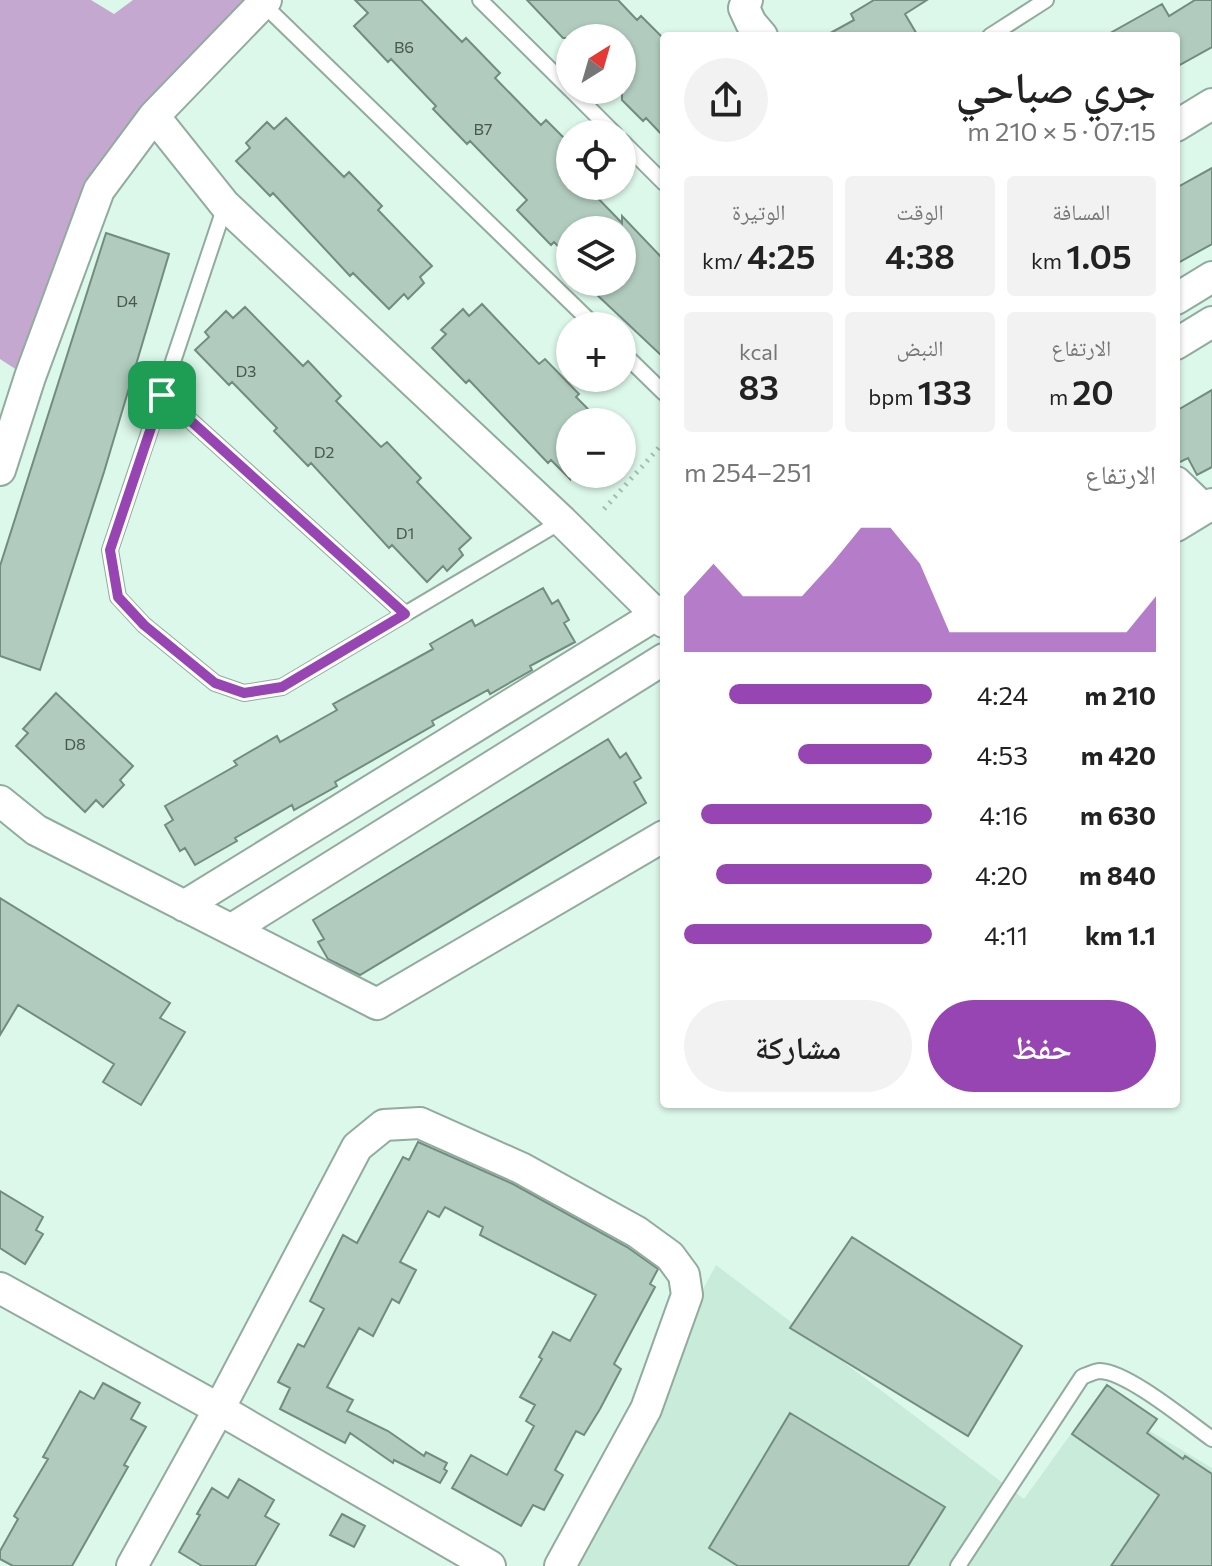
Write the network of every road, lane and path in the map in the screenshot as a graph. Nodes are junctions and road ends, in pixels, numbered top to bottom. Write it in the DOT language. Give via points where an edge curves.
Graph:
graph roads {
  1 [pos="480,0"];
  2 [pos="747,0"];
  3 [pos="1046,0"];
  4 [pos="264,2"];
  5 [pos="759,32"];
  6 [pos="996,32"];
  7 [pos="556,76"];
  8 [pos="584,104"];
  9 [pos="1212,104"];
  10 [pos="154,116"];
  11 [pos="601,120"];
  12 [pos="1180,124"];
  13 [pos="636,155"];
  14 [pos="660,179"];
  15 [pos="225,205"];
  16 [pos="1212,277"];
  17 [pos="1180,297"];
  18 [pos="581,312"];
  19 [pos="1212,322"];
  20 [pos="1180,342"];
  21 [pos="636,366"];
  22 [pos="660,389"];
  23 [pos="162,395"];
  24 [pos="660,446"];
  25 [pos="0,470"];
  26 [pos="1180,485"];
  27 [pos="1208,506"];
  28 [pos="604,509"];
  29 [pos="562,521"];
  30 [pos="1180,524"];
  31 [pos="405,614"];
  32 [pos="660,614"];
  33 [pos="660,616"];
  34 [pos="660,662"];
  35 [pos="0,801"];
  36 [pos="660,838"];
  37 [pos="184,906"];
  38 [pos="232,929"];
  39 [pos="0,1288"];
  40 [pos="219,1409"];
  41 [pos="1212,1439"];
  42 [pos="132,1566"];
  43 [pos="490,1566"];
  44 [pos="560,1566"];
  45 [pos="958,1566"];
  1 -- 7 [label="lane"];
  2 -- 5 [label="street" via="744,8"];
  3 -- 6 [label="lane"];
  4 -- 10 [label="street"];
  4 -- 18 [label="lane"];
  8 -- 11 [label="lane"];
  9 -- 12 [label="street"];
  10 -- 15 [label="street"];
  10 -- 25 [label="street" via="99,190"];
  13 -- 14 [label="lane"];
  15 -- 23 [label="lane"];
  15 -- 29 [label="street"];
  16 -- 17 [label="street"];
  19 -- 20 [label="street"];
  21 -- 22 [label="lane"];
  23 -- 31 [label="lane"];
  23 -- 31 [label="lane" via="110,550 118,597 144,625 215,683 244,693 282,687"];
  24 -- 28 [label="path"];
  26 -- 27 [label="street"];
  27 -- 30 [label="street"];
  29 -- 31 [label="lane"];
  29 -- 32 [label="street"];
  33 -- 37 [label="street"];
  34 -- 38 [label="street"];
  35 -- 37 [label="street" via="36,830"];
  36 -- 38 [label="street" via="377,1004"];
  37 -- 38 [label="street"];
  39 -- 40 [label="street"];
  40 -- 42 [label="street"];
  40 -- 43 [label="street"];
  40 -- 44 [label="street" via="357,1147 384,1125 420,1123 521,1168 670,1256 684,1275 687,1295 646,1409"];
  41 -- 45 [label="lane" via="1119,1377 1099,1371 1082,1377"];
}
